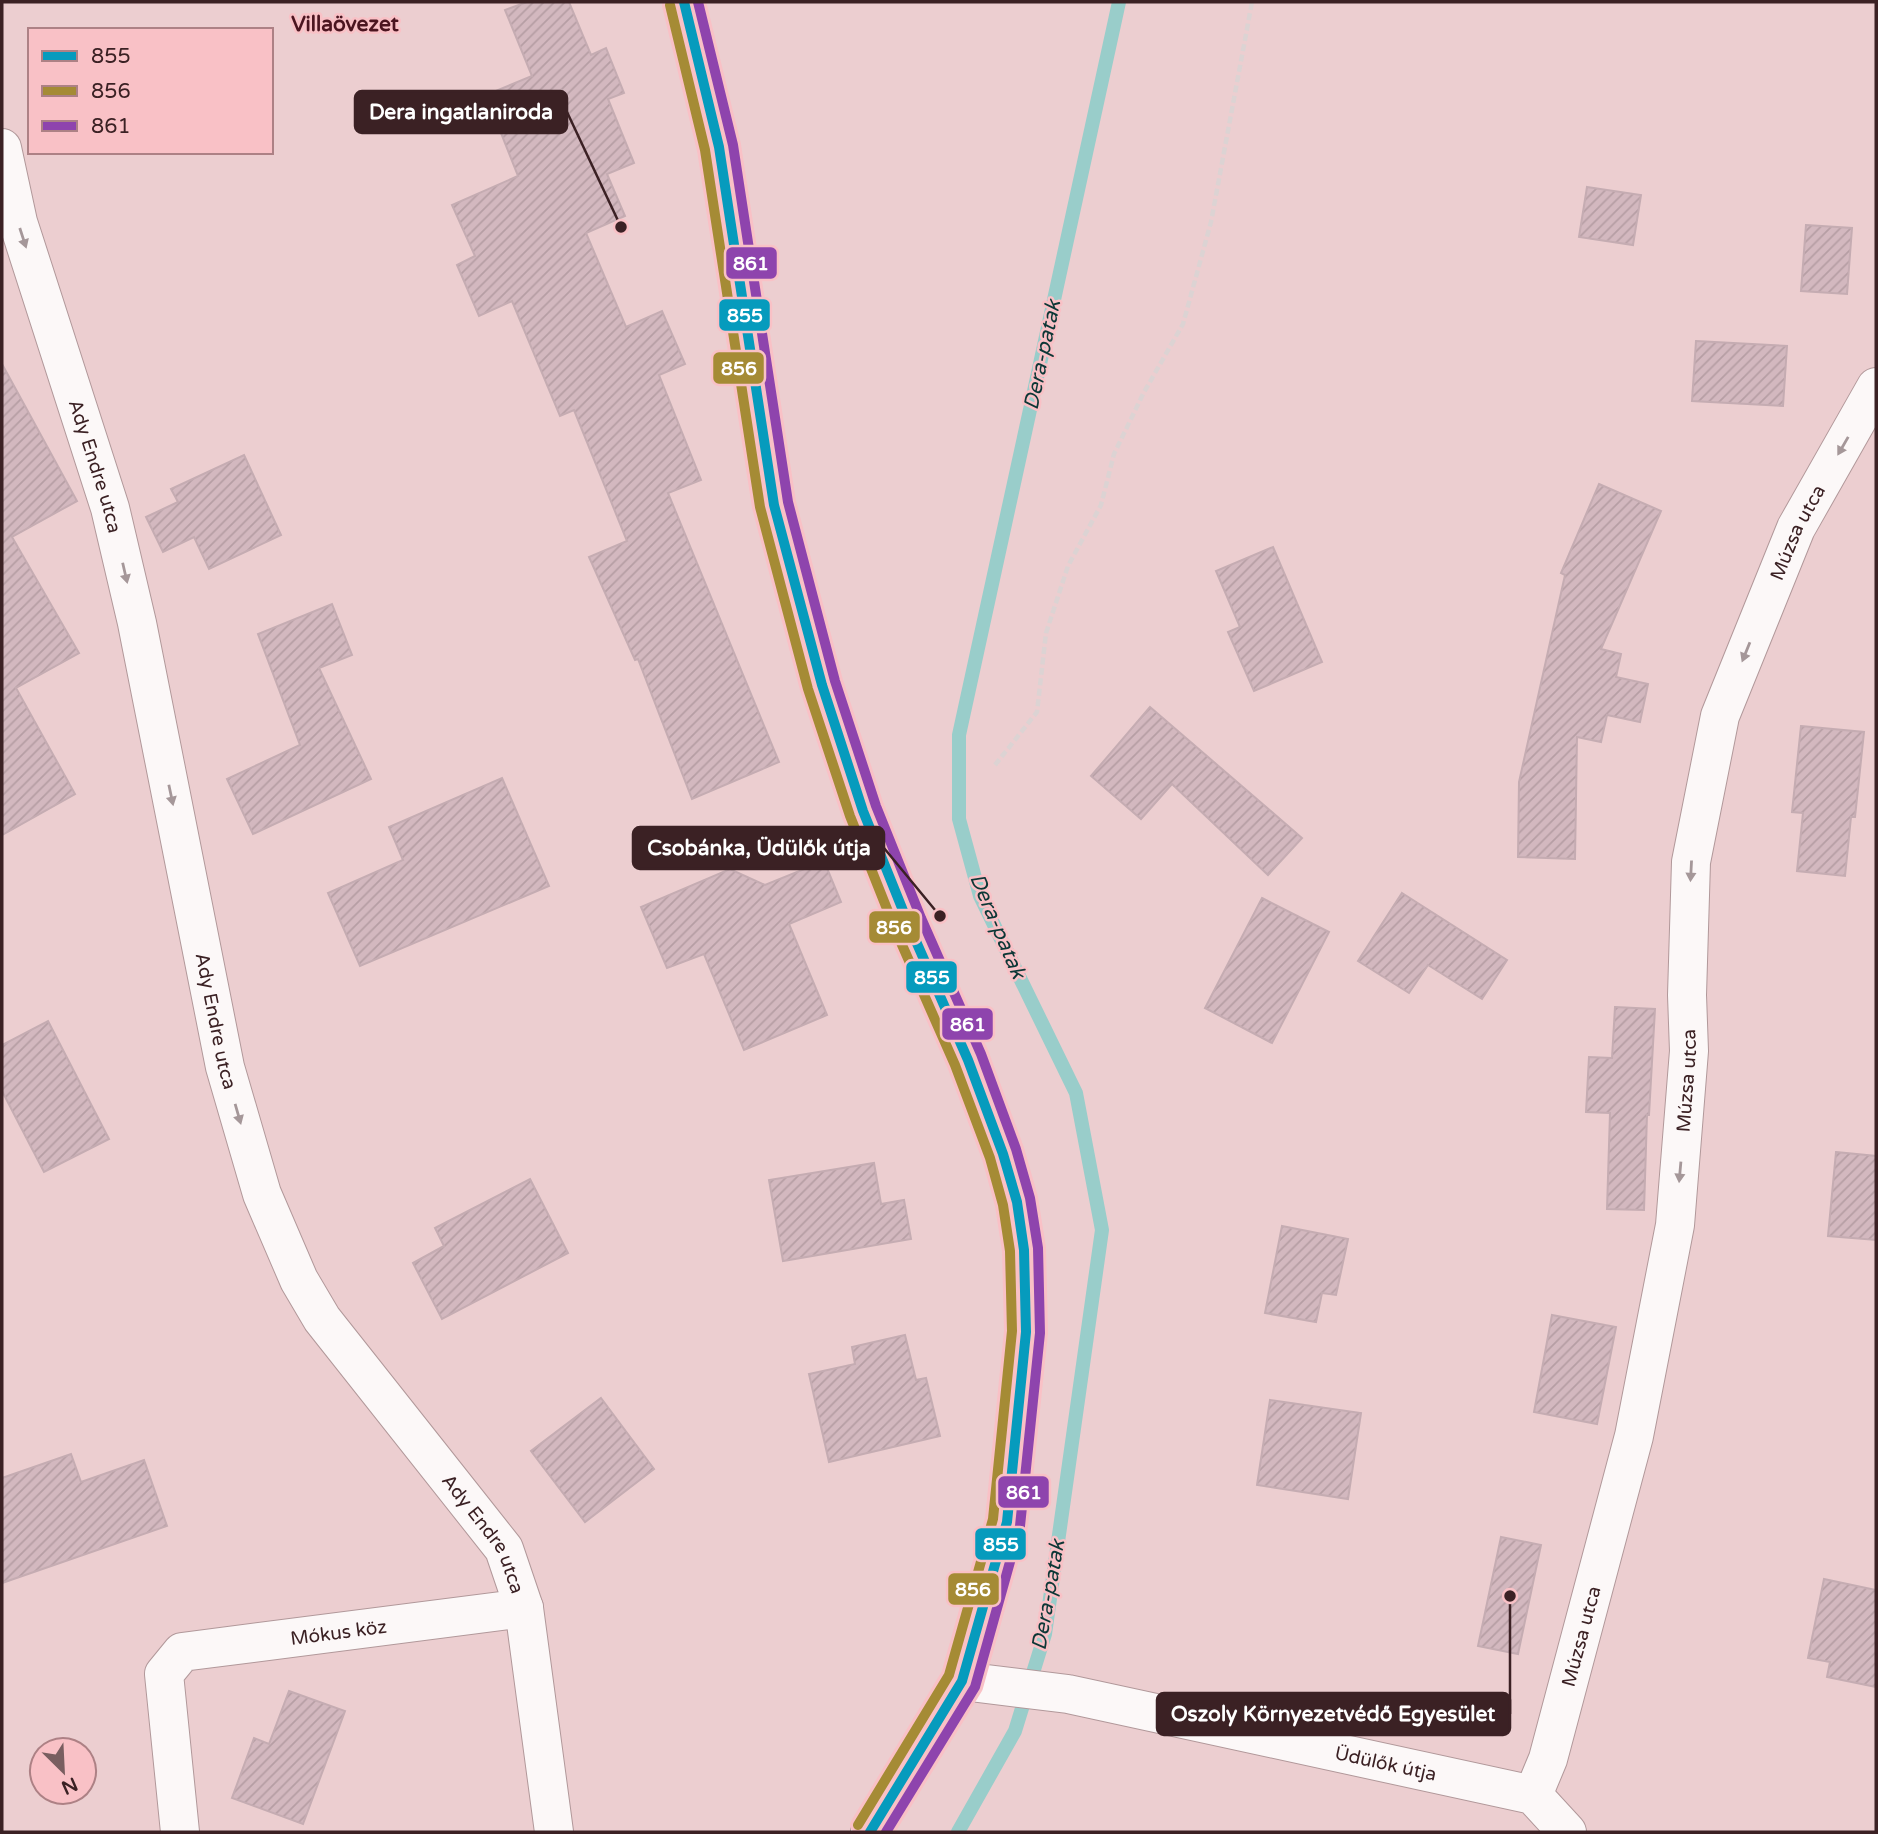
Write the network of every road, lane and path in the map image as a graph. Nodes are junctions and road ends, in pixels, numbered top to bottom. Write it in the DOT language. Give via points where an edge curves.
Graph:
graph roads {
  1 [pos="684,2"];
  2 [pos="1252,2"];
  3 [pos="2,148"];
  4 [pos="1876,387"];
  5 [pos="995,765"];
  6 [pos="524,1608"];
  7 [pos="980,1684"];
  8 [pos="1533,1795"];
  9 [pos="180,1832"];
  10 [pos="554,1832"];
  11 [pos="870,1832"];
  12 [pos="1567,1832"];
  1 -- 7 [label="street" via="719,147 774,505 822,685 863,811 968,1060 1017,1202 1024,1250 1026,1332 1007,1522"];
  2 -- 5 [label="path" via="1211,222 1183,324 1114,454 1101,505 1068,566 1046,633 1037,712"];
  3 -- 6 [label="street, Ady Endre utca, one-way" via="18,222 110,508 225,1067 262,1195 299,1280 322,1319 504,1549"];
  4 -- 8 [label="street, Múzsa utca, one-way" via="1796,528 1720,716 1691,862 1689,1051 1675,1225 1634,1436 1548,1759"];
  6 -- 9 [label="street, Mókus köz" via="182,1652 164,1674"];
  6 -- 10 [label="street, Ady Endre utca"];
  7 -- 8 [label="street, Üdülők útja" via="1068,1695"];
  7 -- 11 [label="street"];
  8 -- 12 [label="street"];
}
